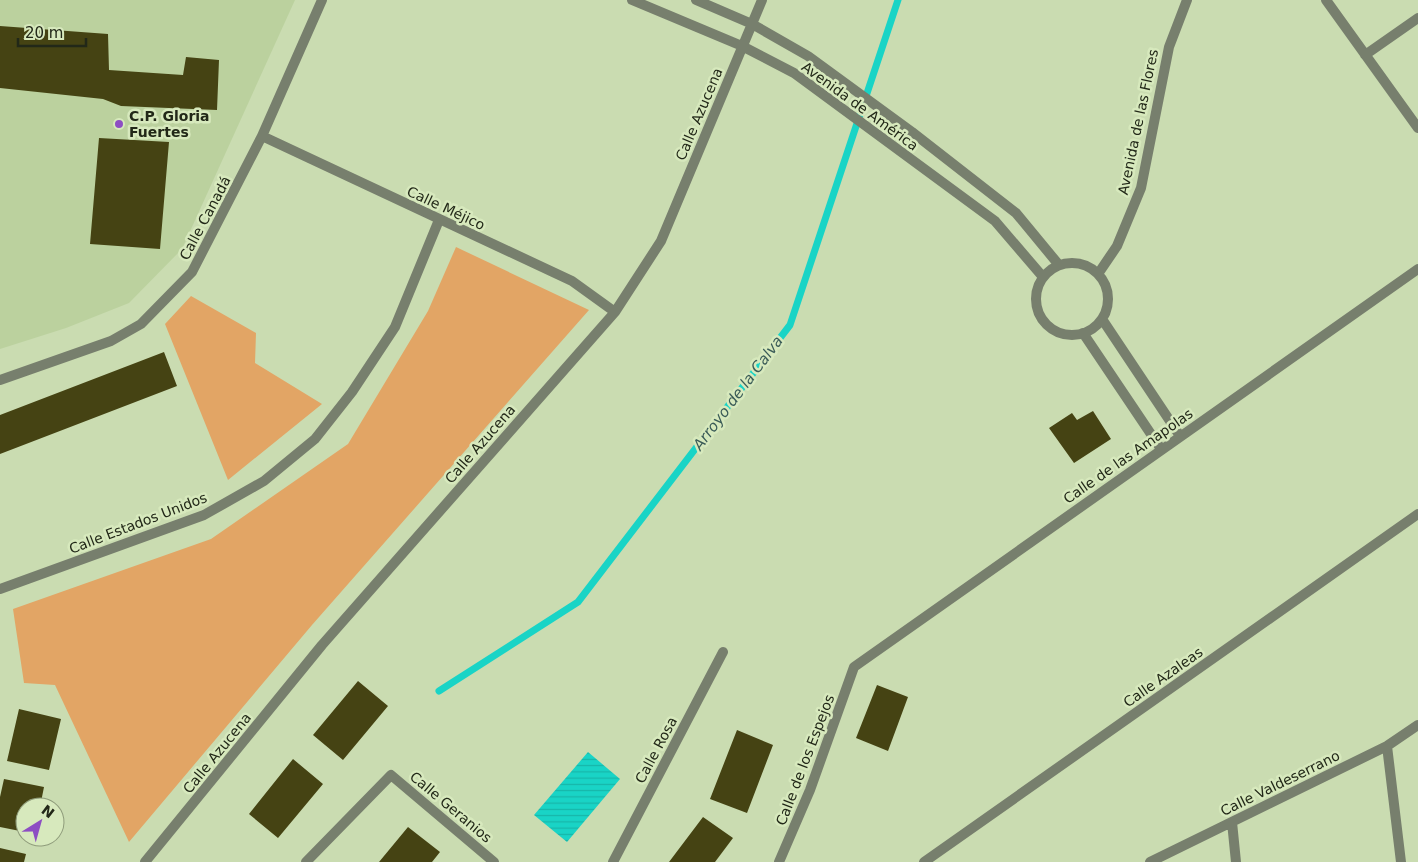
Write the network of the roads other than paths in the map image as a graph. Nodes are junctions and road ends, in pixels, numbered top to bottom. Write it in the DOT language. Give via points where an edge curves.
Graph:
graph roads {
  1 [pos="322,0"];
  2 [pos="632,0"];
  3 [pos="696,0"];
  4 [pos="762,0"];
  5 [pos="1187,0"];
  6 [pos="1326,0"];
  7 [pos="1418,18"];
  8 [pos="752,24"];
  9 [pos="742,46"];
  10 [pos="1365,55"];
  11 [pos="1418,128"];
  12 [pos="262,136"];
  13 [pos="439,220"];
  14 [pos="1058,265"];
  15 [pos="1418,269"];
  16 [pos="1098,274"];
  17 [pos="1043,276"];
  18 [pos="615,312"];
  19 [pos="1102,319"];
  20 [pos="1083,333"];
  21 [pos="0,380"];
  22 [pos="1180,436"];
  23 [pos="1161,449"];
  24 [pos="1418,514"];
  25 [pos="0,589"];
  26 [pos="723,652"];
  27 [pos="854,667"];
  28 [pos="1418,725"];
  29 [pos="1387,746"];
  30 [pos="1232,822"];
  31 [pos="145,862"];
  32 [pos="306,862"];
  33 [pos="494,862"];
  34 [pos="613,862"];
  35 [pos="779,862"];
  36 [pos="924,862"];
  37 [pos="1150,862"];
  38 [pos="1236,862"];
  39 [pos="1401,862"];
  1 -- 12 [label="street, Calle Canadá"];
  2 -- 9 [label="street, Avenida de América"];
  3 -- 8 [label="street, Avenida de América"];
  4 -- 8 [label="street, Calle Azucena"];
  5 -- 16 [label="street, Avenida de las Flores" via="1169,47 1141,188 1117,246"];
  6 -- 10 [label="street"];
  7 -- 10 [label="street"];
  8 -- 9 [label="street, Calle Azucena"];
  8 -- 14 [label="street, Avenida de América" via="808,56 1016,213"];
  9 -- 17 [label="street, Avenida de América" via="794,73 995,221"];
  9 -- 18 [label="street, Calle Azucena" via="661,240"];
  10 -- 11 [label="street"];
  12 -- 13 [label="street, Calle Méjico"];
  12 -- 21 [label="street, Calle Canadá" via="192,272 168,299 141,324 111,341"];
  13 -- 18 [label="street, Calle Méjico" via="572,281"];
  13 -- 25 [label="street, Calle Estados Unidos" via="394,327 352,392 315,439 264,481 204,515"];
  14 -- 16 [label="street" via="1080,263"];
  14 -- 17 [label="street"];
  15 -- 22 [label="street, Calle de las Amapolas"];
  16 -- 19 [label="street" via="1108,296"];
  17 -- 20 [label="street" via="1036,295 1036,308 1041,318 1059,333"];
  18 -- 31 [label="street, Calle Azucena" via="322,645"];
  19 -- 20 [label="street"];
  19 -- 22 [label="street"];
  20 -- 23 [label="street"];
  22 -- 23 [label="street, Calle de las Amapolas"];
  23 -- 27 [label="street, Calle de las Amapolas"];
  24 -- 36 [label="street, Calle Azaleas"];
  26 -- 34 [label="street, Calle Rosa"];
  27 -- 35 [label="street, Calle de los Espejos" via="810,790"];
  28 -- 29 [label="street, Calle Valdeserrano"];
  29 -- 30 [label="street, Calle Valdeserrano"];
  29 -- 39 [label="street"];
  30 -- 37 [label="street, Calle Valdeserrano"];
  30 -- 38 [label="street"];
  32 -- 33 [label="street, Calle Geranios" via="391,775"];
}
